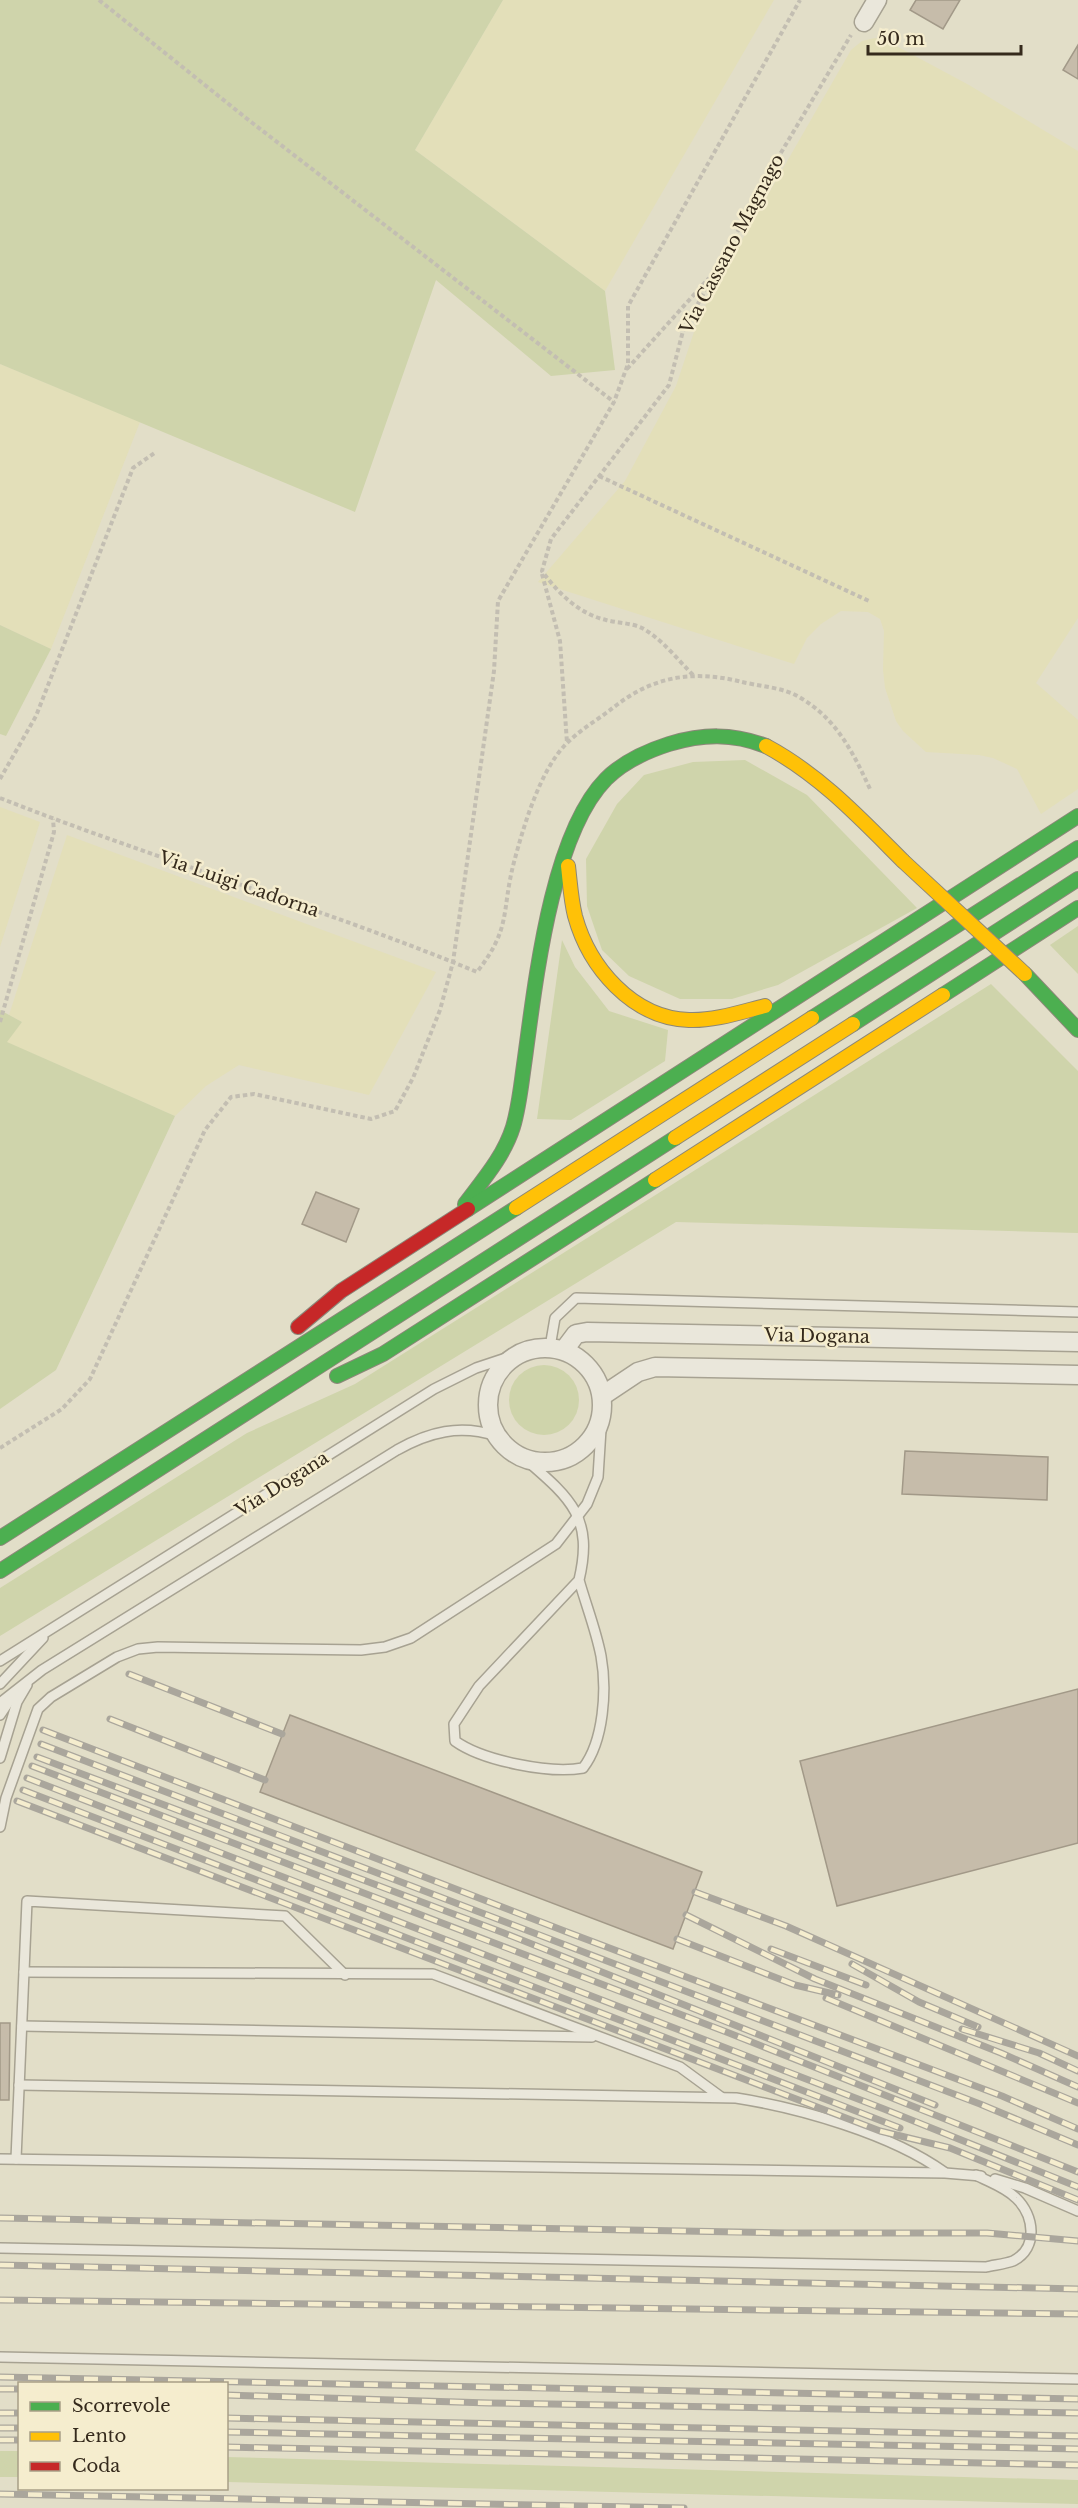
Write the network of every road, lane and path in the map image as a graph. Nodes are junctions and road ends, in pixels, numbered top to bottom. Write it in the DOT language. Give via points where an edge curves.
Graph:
graph roads {
  1 [pos="99,0"];
  2 [pos="800,0"];
  3 [pos="877,0"];
  4 [pos="864,22"];
  5 [pos="713,273"];
  6 [pos="626,370"];
  7 [pos="614,402"];
  8 [pos="156,452"];
  9 [pos="599,476"];
  10 [pos="542,571"];
  11 [pos="869,601"];
  12 [pos="693,675"];
  13 [pos="567,743"];
  14 [pos="0,779"];
  15 [pos="0,798"];
  16 [pos="874,798"];
  17 [pos="1078,816"];
  18 [pos="53,819"];
  19 [pos="1078,848"];
  20 [pos="566,852"];
  21 [pos="1078,879"];
  22 [pos="1078,908"];
  23 [pos="453,962"];
  24 [pos="1025,974"];
  25 [pos="1069,998"];
  26 [pos="792,1000"];
  27 [pos="0,1022"];
  28 [pos="1078,1030"];
  29 [pos="454,1219"];
  30 [pos="1078,1312"];
  31 [pos="1078,1342"];
  32 [pos="557,1349"];
  33 [pos="518,1353"];
  34 [pos="1078,1375"];
  35 [pos="602,1405"];
  36 [pos="190,1416"];
  37 [pos="496,1436"];
  38 [pos="203,1441"];
  39 [pos="0,1449"];
  40 [pos="525,1459"];
  41 [pos="579,1517"];
  42 [pos="0,1538"];
  43 [pos="0,1571"];
  44 [pos="579,1580"];
  45 [pos="53,1628"];
  46 [pos="0,1661"];
  47 [pos="33,1676"];
  48 [pos="0,1684"];
  49 [pos="0,1703"];
  50 [pos="0,1715"];
  51 [pos="0,1758"];
  52 [pos="0,1827"];
  53 [pos="24,1972"];
  54 [pos="345,1976"];
  55 [pos="22,2026"];
  56 [pos="600,2037"];
  57 [pos="19,2085"];
  58 [pos="722,2097"];
  59 [pos="0,2159"];
  60 [pos="16,2159"];
  61 [pos="945,2173"];
  62 [pos="976,2175"];
  63 [pos="1078,2211"];
  64 [pos="0,2248"];
  65 [pos="0,2357"];
  66 [pos="1078,2379"];
  1 -- 7 [label="path"];
  2 -- 6 [label="path" via="628,306"];
  3 -- 4 [label="street"];
  4 -- 5 [label="path, Via Cassano Magnago" via="855,29 790,136"];
  5 -- 6 [label="path"];
  5 -- 9 [label="path, Via Cassano Magnago" via="683,331 669,384"];
  6 -- 7 [label="path"];
  7 -- 23 [label="path" via="498,601 495,671"];
  8 -- 14 [label="path" via="133,468 36,716"];
  9 -- 10 [label="path, Via Cassano Magnago" via="551,539"];
  9 -- 11 [label="path"];
  10 -- 12 [label="path" via="555,590 578,607 602,620 640,627"];
  10 -- 13 [label="path" via="560,641"];
  12 -- 13 [label="path" via="653,683 619,703"];
  12 -- 16 [label="path" via="798,696 833,723 850,746"];
  13 -- 23 [label="path, Via Luigi Cadorna" via="542,780 514,864 505,923 494,949 477,972"];
  15 -- 18 [label="path, Via Luigi Cadorna"];
  17 -- 26 [label="highway"];
  18 -- 23 [label="path, Via Luigi Cadorna" via="303,905"];
  18 -- 27 [label="path" via="54,832"];
  19 -- 36 [label="highway"];
  20 -- 24 [label="highway, bridge" via="579,819 600,786 629,760 671,741 712,735 755,740 796,759"];
  20 -- 26 [label="highway" via="576,917 596,963 618,989 648,1011 687,1020 721,1017"];
  20 -- 29 [label="highway" via="550,914 513,1129 488,1174"];
  21 -- 38 [label="highway"];
  22 -- 38 [label="highway" via="383,1354"];
  23 -- 39 [label="path" via="440,1010 413,1078 395,1111 371,1119 254,1094 231,1097 205,1130 90,1379 62,1409"];
  24 -- 25 [label="highway"];
  24 -- 28 [label="highway"];
  26 -- 29 [label="highway"];
  29 -- 36 [label="highway" via="340,1291"];
  30 -- 32 [label="lane" via="576,1298 555,1318"];
  31 -- 32 [label="street, Via Dogana" via="626,1331 576,1334"];
  32 -- 33 [label="street, Via Dogana" via="540,1347"];
  32 -- 35 [label="street" via="577,1357 592,1371"];
  33 -- 37 [label="street" via="502,1366 489,1388 487,1408"];
  33 -- 45 [label="lane, Via Dogana" via="434,1389"];
  34 -- 35 [label="street, Via Dogana" via="655,1367 638,1372"];
  35 -- 40 [label="street" via="599,1426 581,1450 569,1458 549,1462"];
  35 -- 41 [label="lane" via="598,1477"];
  36 -- 42 [label="highway"];
  37 -- 40 [label="street" via="507,1449"];
  37 -- 47 [label="lane, Via Dogana" via="481,1431 444,1431 415,1440"];
  38 -- 43 [label="highway"];
  40 -- 41 [label="lane" via="558,1488"];
  41 -- 44 [label="lane" via="585,1545"];
  41 -- 52 [label="lane" via="547,1552 411,1638 377,1649 158,1647 127,1652 44,1704 35,1715"];
  44 -- 44 [label="lane" via="479,1686 454,1724 455,1741 524,1766 566,1771 583,1768 592,1757 603,1675"];
  45 -- 46 [label="lane, Via Dogana"];
  45 -- 48 [label="lane, Via Dogana"];
  47 -- 49 [label="lane, Via Dogana"];
  47 -- 50 [label="lane, Via Dogana"];
  47 -- 51 [label="lane, Via Dogana" via="17,1702"];
  53 -- 54 [label="lane"];
  53 -- 54 [label="lane" via="27,1901 285,1916"];
  53 -- 55 [label="lane"];
  54 -- 56 [label="lane" via="434,1974"];
  55 -- 56 [label="lane"];
  55 -- 57 [label="lane"];
  56 -- 58 [label="lane" via="680,2067"];
  57 -- 58 [label="lane"];
  57 -- 60 [label="lane"];
  58 -- 61 [label="lane" via="750,2100 827,2120 921,2156"];
  59 -- 60 [label="lane"];
  60 -- 61 [label="lane"];
  61 -- 62 [label="lane"];
  62 -- 63 [label="lane" via="1025,2188"];
  62 -- 64 [label="lane" via="1001,2187 1026,2210 1032,2237 1029,2246 1014,2260 986,2267"];
  65 -- 66 [label="lane"];
}
